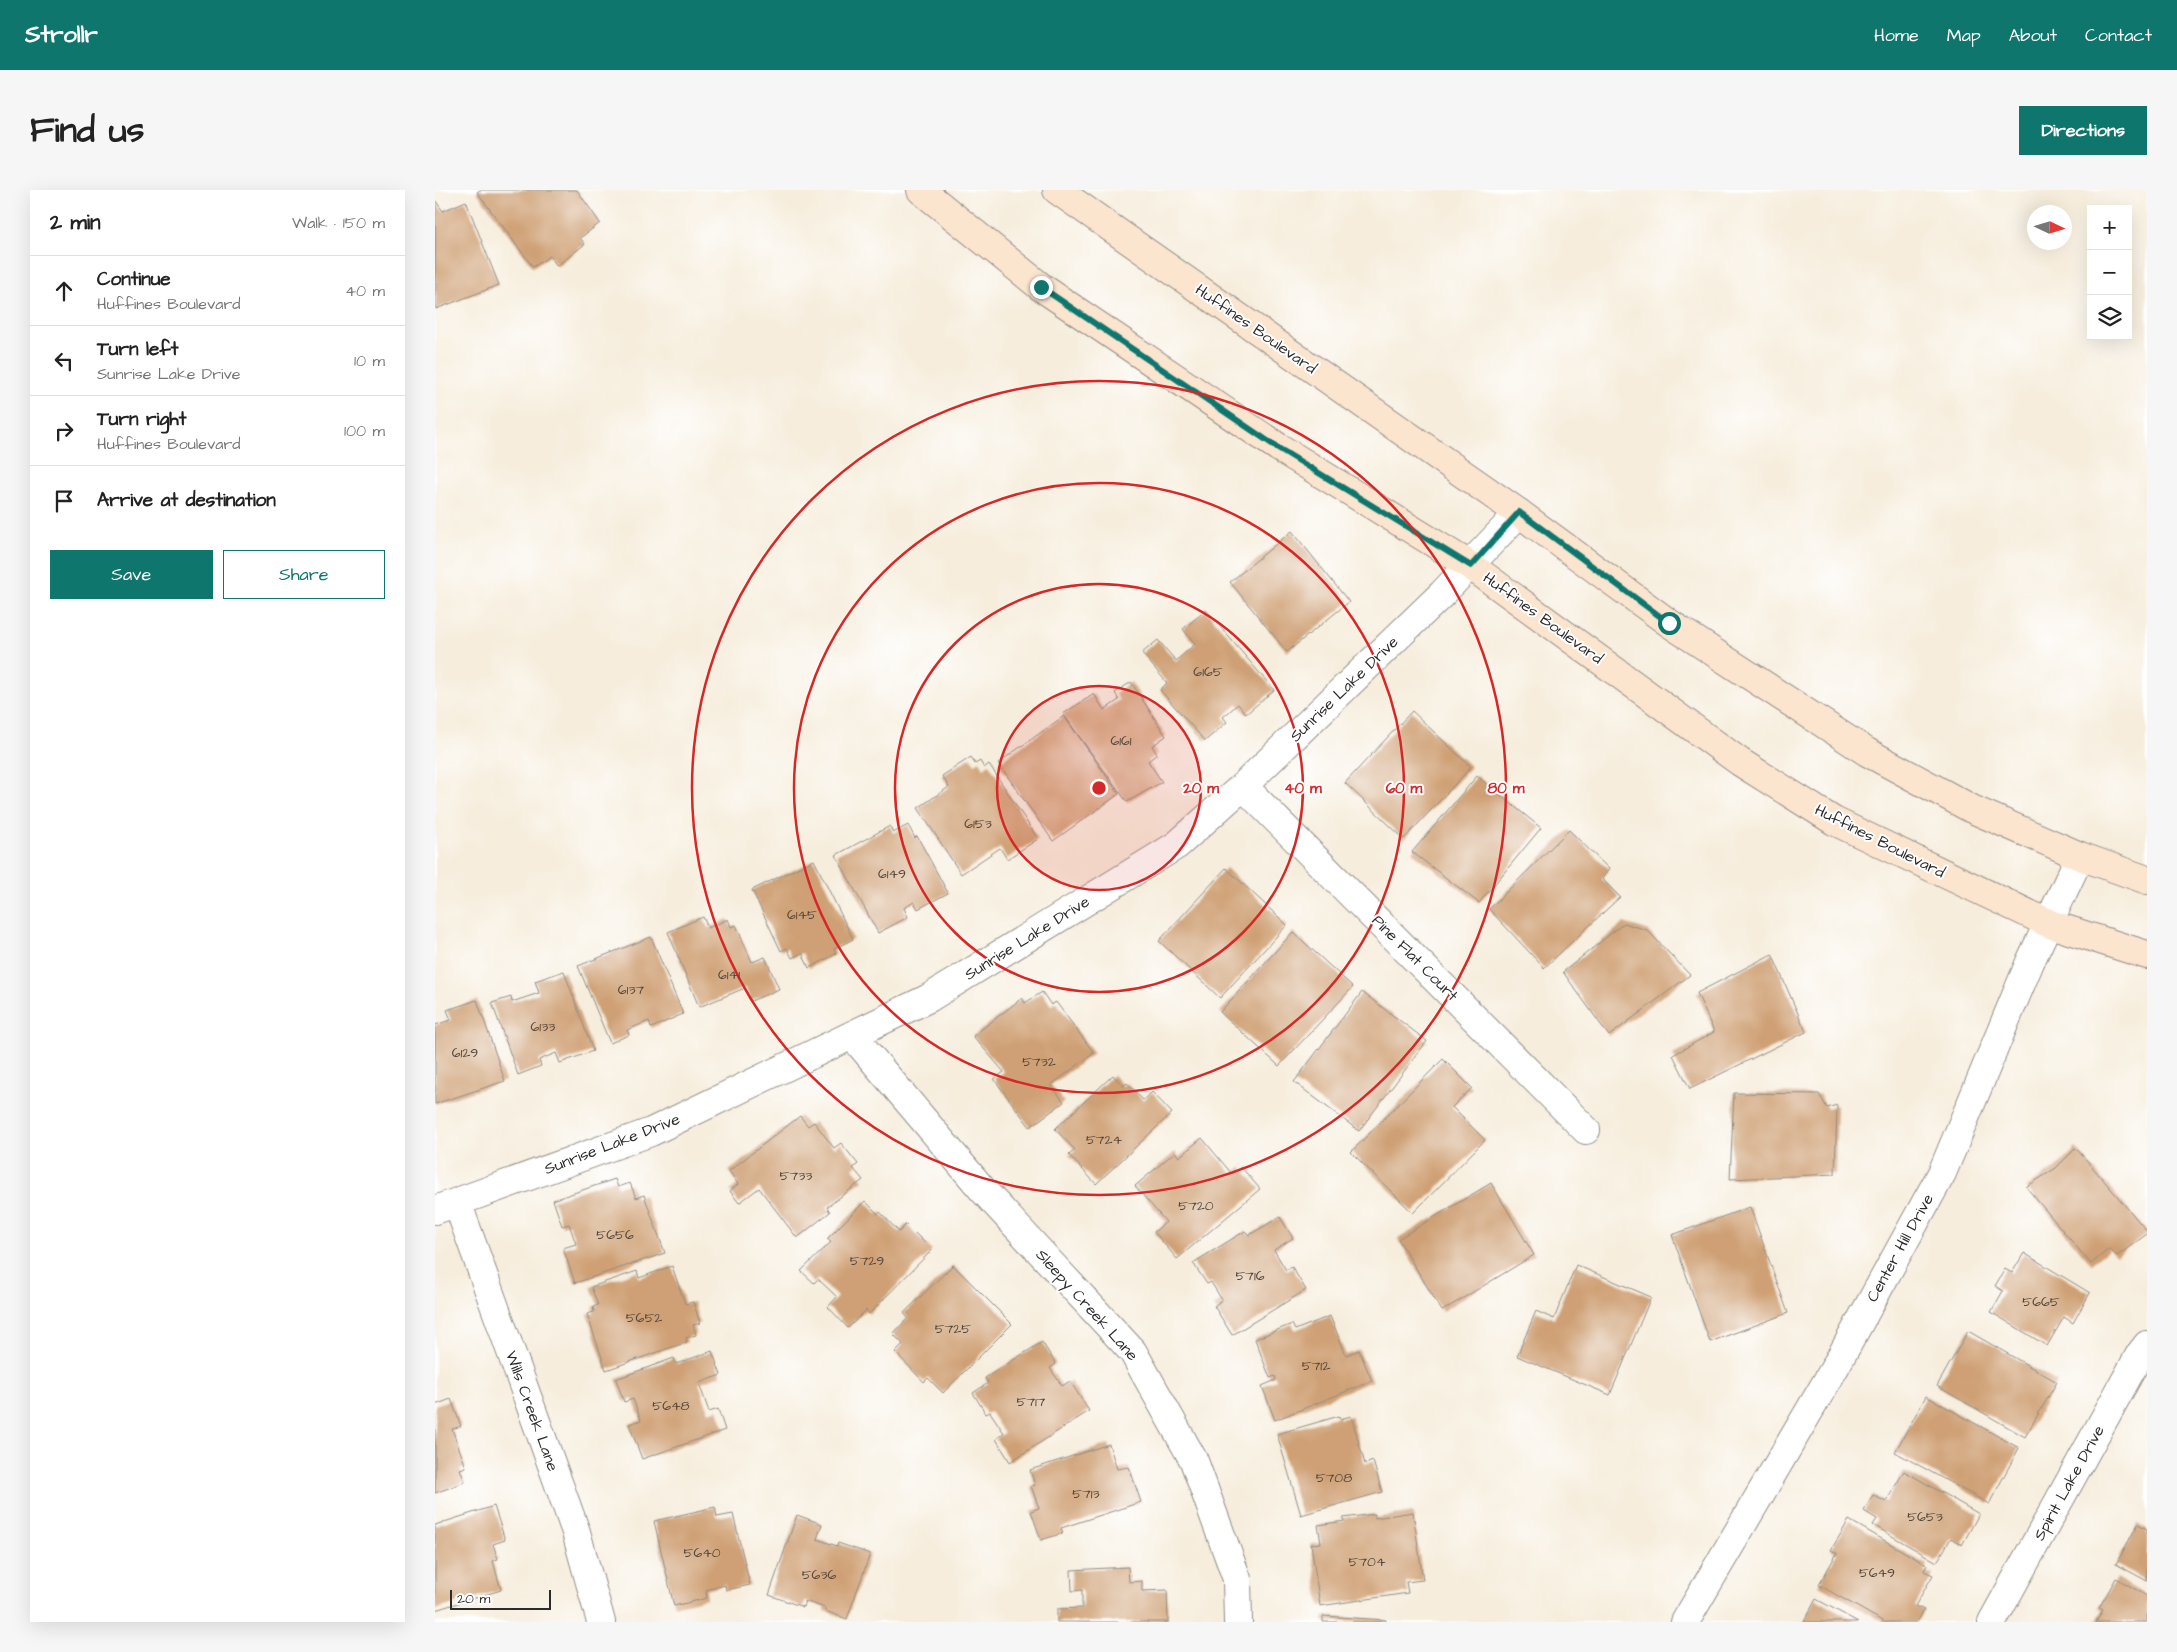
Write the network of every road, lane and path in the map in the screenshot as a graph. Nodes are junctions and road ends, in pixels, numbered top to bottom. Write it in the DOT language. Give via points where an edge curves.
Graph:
graph roads {
  1 [pos="1057,190"];
  2 [pos="923,191"];
  3 [pos="1519,512"];
  4 [pos="1471,566"];
  5 [pos="1243,786"];
  6 [pos="2080,856"];
  7 [pos="2147,880"];
  8 [pos="2049,924"];
  9 [pos="2147,955"];
  10 [pos="852,1035"];
  11 [pos="1586,1130"];
  12 [pos="446,1206"];
  13 [pos="2147,1345"];
  14 [pos="601,1622"];
  15 [pos="1238,1622"];
  16 [pos="1685,1622"];
  17 [pos="1992,1622"];
  1 -- 3 [label="main road, Huffines Boulevard"];
  2 -- 4 [label="main road, Huffines Boulevard" via="1041,287 1278,448"];
  3 -- 4 [label="street, Sunrise Lake Drive"];
  3 -- 6 [label="main road, Huffines Boulevard" via="1669,623 1867,752 1972,809"];
  4 -- 5 [label="street, Sunrise Lake Drive"];
  4 -- 8 [label="main road, Huffines Boulevard" via="1740,762 1834,821"];
  5 -- 10 [label="street, Sunrise Lake Drive" via="1177,845 929,998"];
  5 -- 11 [label="street, Pine Flat Court"];
  6 -- 7 [label="main road, Huffines Boulevard"];
  6 -- 8 [label="street, Center Hill Drive"];
  8 -- 9 [label="main road, Huffines Boulevard"];
  8 -- 16 [label="street, Center Hill Drive" via="1942,1173 1834,1369"];
  10 -- 12 [label="street, Sunrise Lake Drive" via="651,1132"];
  10 -- 15 [label="street, Sleepy Creek Lane" via="982,1188 1133,1352 1194,1461 1237,1579"];
  12 -- 14 [label="street, Wills Creek Lane" via="576,1532"];
  13 -- 17 [label="street, Spirit Lake Drive"];
}
